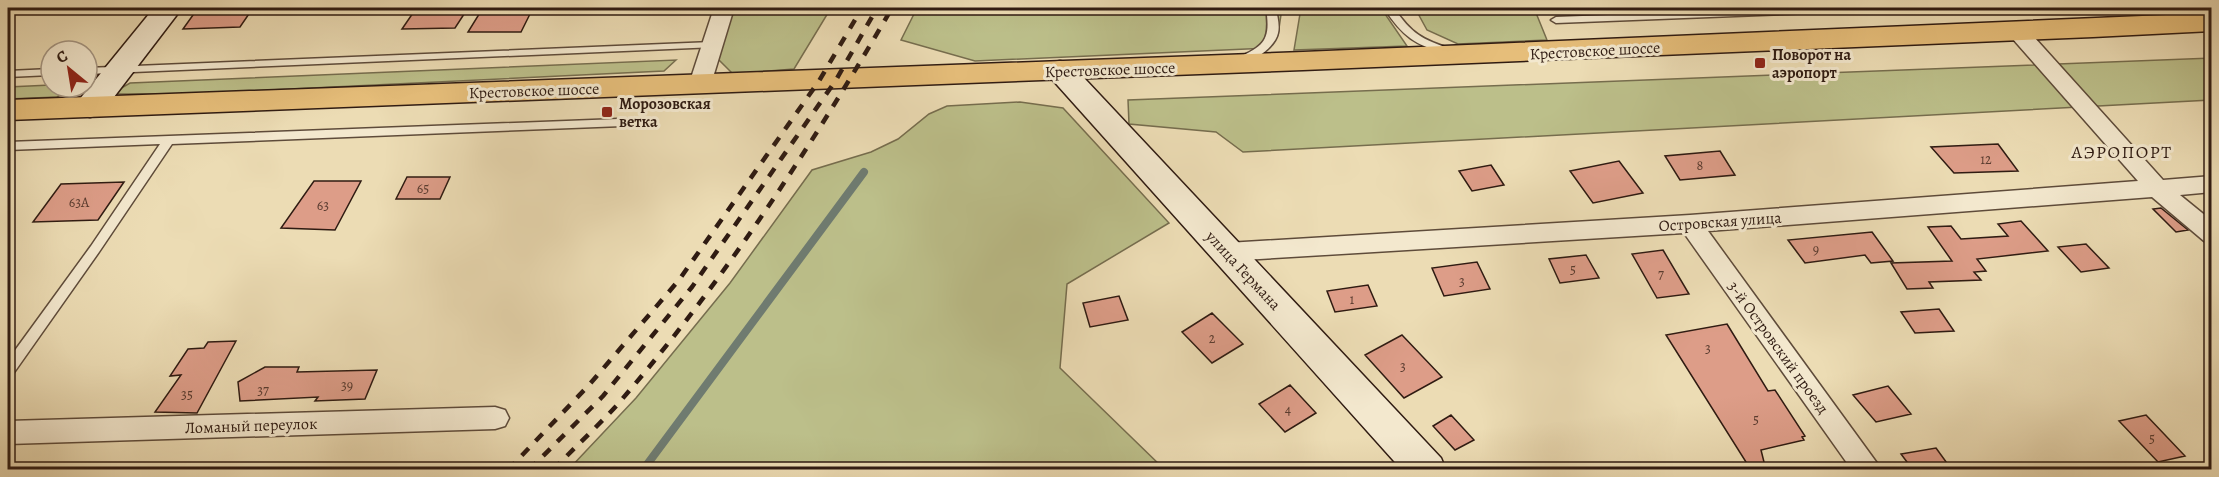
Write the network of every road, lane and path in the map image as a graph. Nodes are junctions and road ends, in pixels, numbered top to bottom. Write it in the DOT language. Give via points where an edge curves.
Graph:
graph roads {
  1 [pos="168,8"];
  2 [pos="724,8"];
  3 [pos="1271,8"];
  4 [pos="1389,8"];
  5 [pos="1862,8"];
  6 [pos="1556,20"];
  7 [pos="2211,22"];
  8 [pos="2019,33"];
  9 [pos="712,45"];
  10 [pos="1463,56"];
  11 [pos="1227,65"];
  12 [pos="119,69"];
  13 [pos="99,70"];
  14 [pos="1060,70"];
  15 [pos="39,73"];
  16 [pos="8,74"];
  17 [pos="700,84"];
  18 [pos="90,107"];
  19 [pos="8,110"];
  20 [pos="644,122"];
  21 [pos="169,140"];
  22 [pos="8,146"];
  23 [pos="2211,184"];
  24 [pos="2157,188"];
  25 [pos="1690,224"];
  26 [pos="2211,235"];
  27 [pos="1227,252"];
  28 [pos="8,370"];
  29 [pos="495,418"];
  30 [pos="8,433"];
  31 [pos="1427,470"];
  32 [pos="1868,470"];
  1 -- 12 [label="street"];
  2 -- 9 [label="street"];
  3 -- 11 [label="lane" via="1273,33 1263,46 1249,57"];
  4 -- 10 [label="lane" via="1404,32"];
  5 -- 6 [label="lane"];
  7 -- 8 [label="main road, Крестовское шоссе"];
  8 -- 10 [label="main road, Крестовское шоссе"];
  8 -- 24 [label="street"];
  9 -- 12 [label="lane"];
  9 -- 17 [label="street"];
  10 -- 11 [label="main road, Крестовское шоссе"];
  11 -- 14 [label="main road, Крестовское шоссе"];
  12 -- 13 [label="lane"];
  12 -- 18 [label="street"];
  14 -- 17 [label="main road, Крестовское шоссе"];
  14 -- 27 [label="street, улица Германа"];
  15 -- 16 [label="lane"];
  17 -- 18 [label="main road, Крестовское шоссе"];
  18 -- 19 [label="main road, Крестовское шоссе"];
  20 -- 21 [label="lane"];
  21 -- 22 [label="lane"];
  21 -- 28 [label="lane"];
  23 -- 24 [label="street, Островская улица"];
  24 -- 25 [label="street, Островская улица"];
  24 -- 26 [label="street"];
  25 -- 27 [label="street, Островская улица"];
  25 -- 32 [label="street, 3-й Островский проезд"];
  27 -- 31 [label="street, улица Германа"];
  29 -- 30 [label="street, Ломаный переулок"];
}
